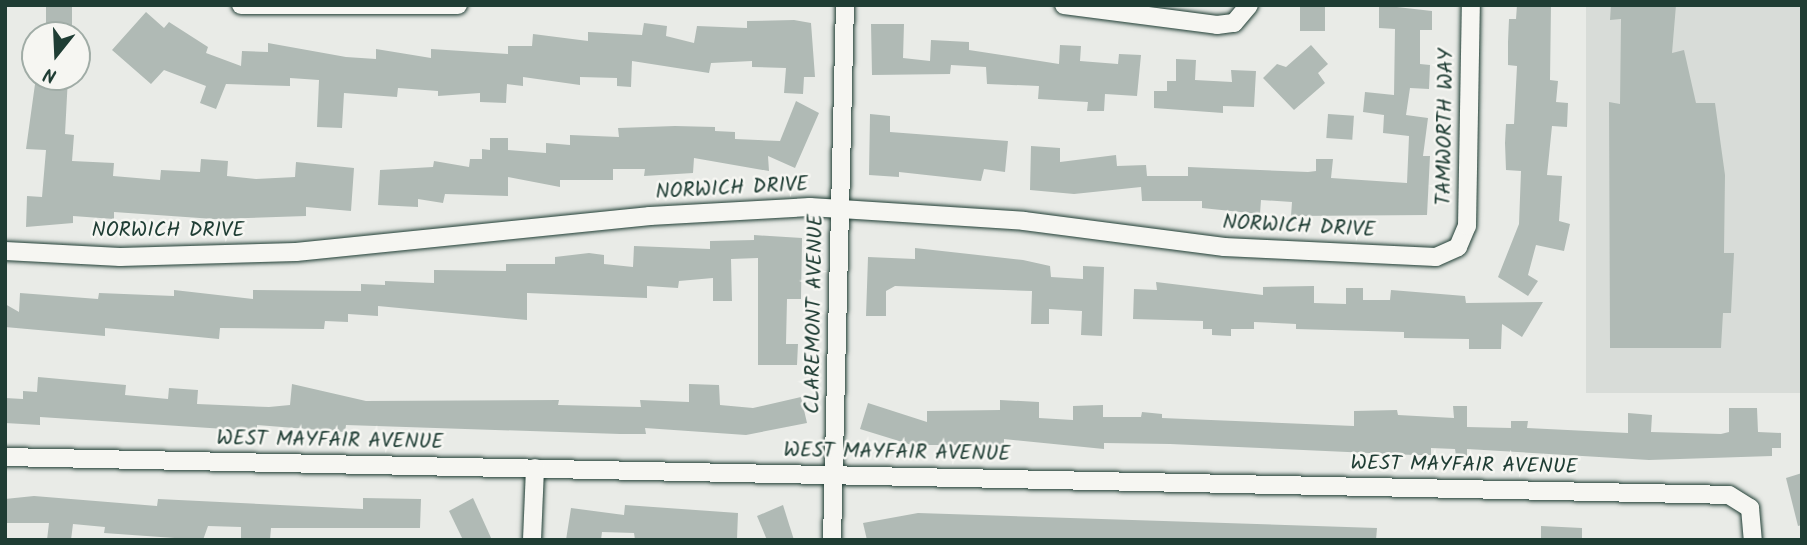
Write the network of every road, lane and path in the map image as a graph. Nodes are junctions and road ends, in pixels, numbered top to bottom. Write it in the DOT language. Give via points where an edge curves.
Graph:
graph roads {
  1 [pos="241,5"];
  2 [pos="458,5"];
  3 [pos="845,5"];
  4 [pos="1064,5"];
  5 [pos="1249,5"];
  6 [pos="1471,5"];
  7 [pos="840,208"];
  8 [pos="1458,247"];
  9 [pos="5,251"];
  10 [pos="5,457"];
  11 [pos="534,468"];
  12 [pos="834,472"];
  13 [pos="533,540"];
  14 [pos="832,540"];
  15 [pos="1753,540"];
  1 -- 2 [label="street"];
  3 -- 7 [label="street, CLAREMONT AVENUE"];
  4 -- 5 [label="street" via="1217,24 1234,23"];
  6 -- 8 [label="street, TAMWORTH WAY" via="1467,226"];
  7 -- 8 [label="street, NORWICH DRIVE" via="1024,221 1224,247 1436,257"];
  7 -- 9 [label="street, NORWICH DRIVE" via="650,216 296,252 120,257"];
  7 -- 12 [label="street, CLAREMONT AVENUE"];
  10 -- 11 [label="street, WEST MAYFAIR AVENUE"];
  11 -- 12 [label="street, WEST MAYFAIR AVENUE"];
  11 -- 13 [label="street"];
  12 -- 14 [label="street, CLAREMONT AVENUE"];
  12 -- 15 [label="street, WEST MAYFAIR AVENUE" via="1729,495 1751,508"];
}
